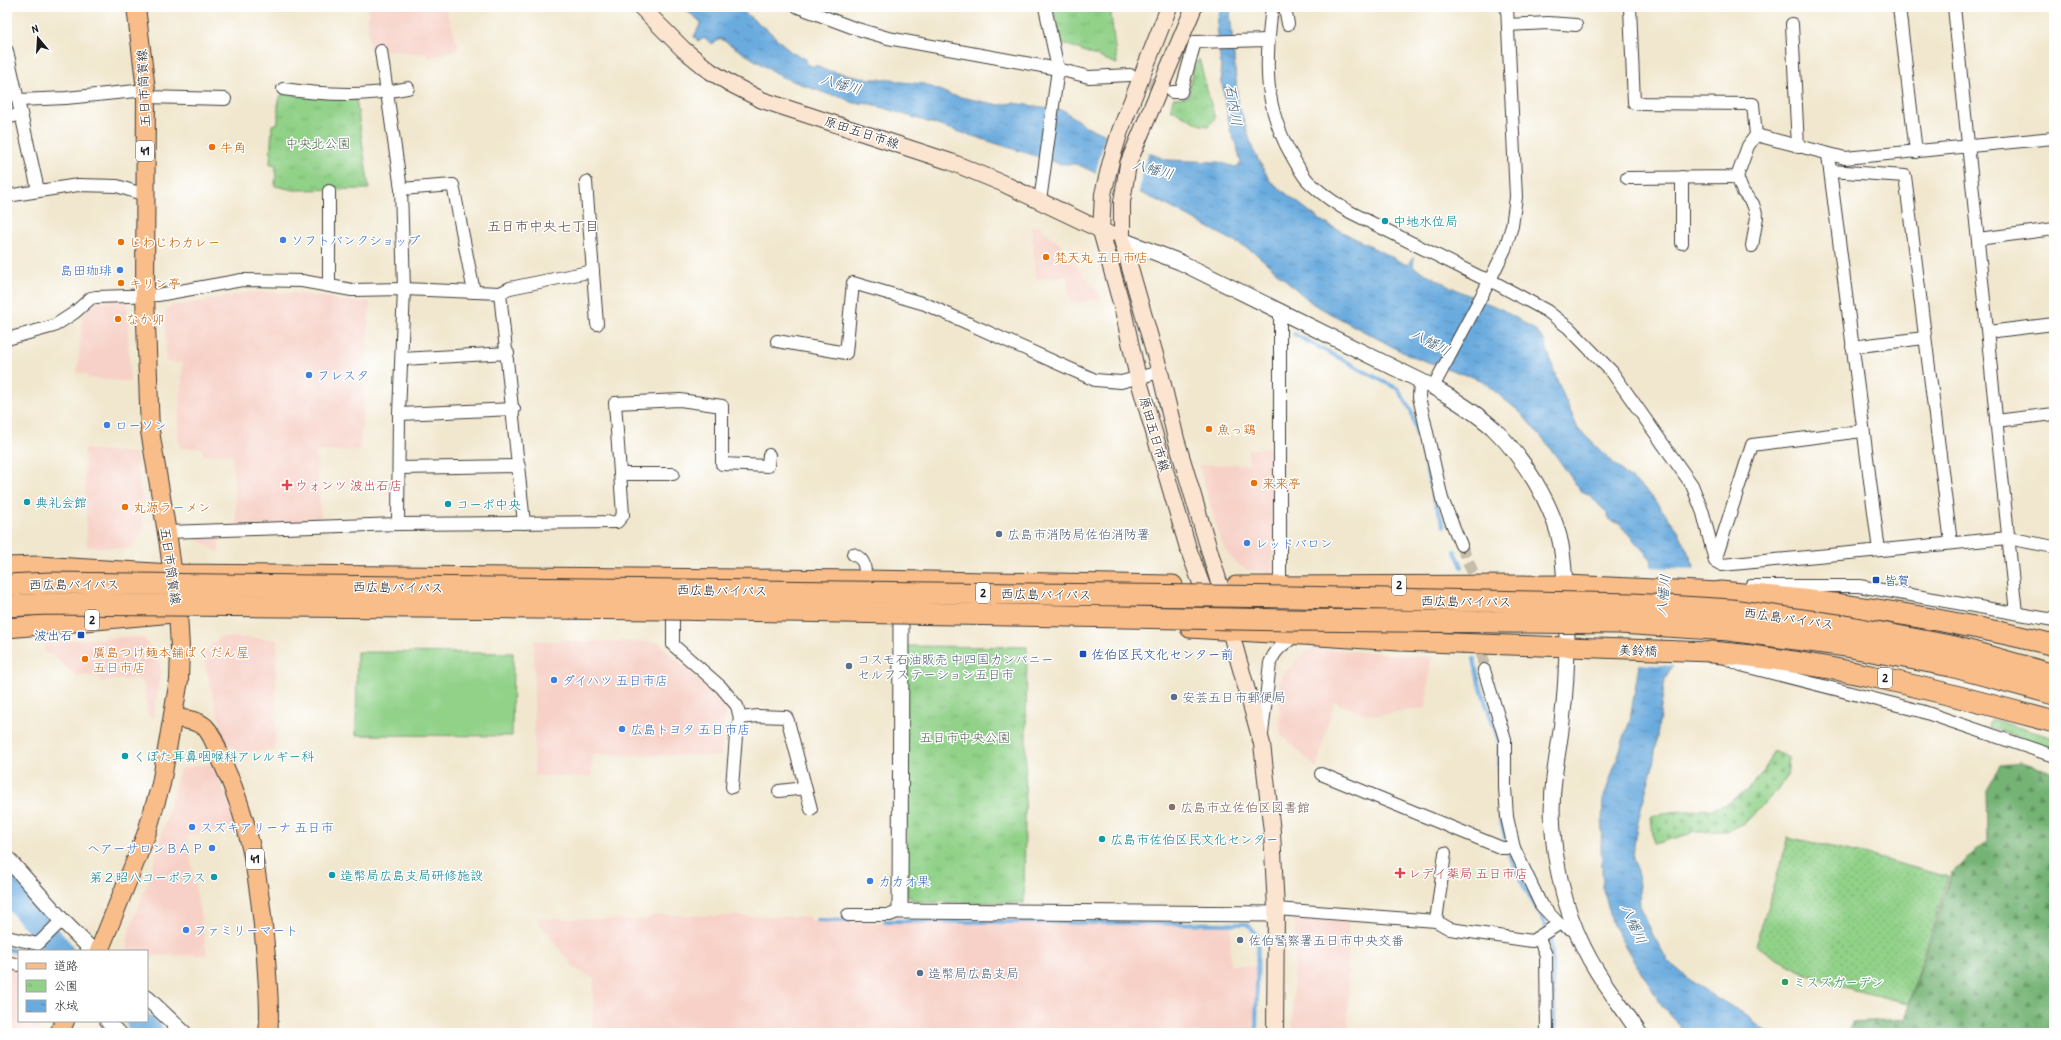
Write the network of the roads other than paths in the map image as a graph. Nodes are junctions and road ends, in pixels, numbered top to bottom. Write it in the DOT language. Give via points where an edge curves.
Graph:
graph roads {
  1 [pos="136,7"];
  2 [pos="641,7"];
  3 [pos="798,7"];
  4 [pos="1045,7"];
  5 [pos="1169,7"];
  6 [pos="1194,7"];
  7 [pos="1272,7"];
  8 [pos="1285,7"];
  9 [pos="1507,7"];
  10 [pos="1630,7"];
  11 [pos="1899,7"];
  12 [pos="1954,7"];
  13 [pos="1288,24"];
  14 [pos="1792,24"];
  15 [pos="1508,25"];
  16 [pos="1576,25"];
  17 [pos="1262,40"];
  18 [pos="7,51"];
  19 [pos="381,51"];
  20 [pos="1058,69"];
  21 [pos="1130,75"];
  22 [pos="408,88"];
  23 [pos="283,89"];
  24 [pos="388,92"];
  25 [pos="1172,92"];
  26 [pos="146,94"];
  27 [pos="225,99"];
  28 [pos="19,100"];
  29 [pos="21,114"];
  30 [pos="7,118"];
  31 [pos="1756,135"];
  32 [pos="2054,138"];
  33 [pos="1798,147"];
  34 [pos="1969,147"];
  35 [pos="1916,152"];
  36 [pos="1828,155"];
  37 [pos="1830,171"];
  38 [pos="1682,177"];
  39 [pos="1737,177"];
  40 [pos="1627,178"];
  41 [pos="586,182"];
  42 [pos="401,189"];
  43 [pos="38,190"];
  44 [pos="329,191"];
  45 [pos="7,196"];
  46 [pos="145,196"];
  47 [pos="1041,196"];
  48 [pos="2054,229"];
  49 [pos="1101,230"];
  50 [pos="1978,239"];
  51 [pos="1122,240"];
  52 [pos="1682,243"];
  53 [pos="1752,246"];
  54 [pos="593,271"];
  55 [pos="1488,284"];
  56 [pos="328,285"];
  57 [pos="404,289"];
  58 [pos="474,292"];
  59 [pos="500,293"];
  60 [pos="145,296"];
  61 [pos="1280,311"];
  62 [pos="597,324"];
  63 [pos="2054,324"];
  64 [pos="1988,332"];
  65 [pos="1924,338"];
  66 [pos="7,339"];
  67 [pos="777,341"];
  68 [pos="1852,347"];
  69 [pos="508,353"];
  70 [pos="402,359"];
  71 [pos="1160,372"];
  72 [pos="1138,378"];
  73 [pos="1431,382"];
  74 [pos="514,409"];
  75 [pos="399,414"];
  76 [pos="2054,414"];
  77 [pos="1996,421"];
  78 [pos="1862,431"];
  79 [pos="770,455"];
  80 [pos="519,466"];
  81 [pos="399,468"];
  82 [pos="620,474"];
  83 [pos="673,474"];
  84 [pos="524,523"];
  85 [pos="398,524"];
  86 [pos="167,532"];
  87 [pos="2008,538"];
  88 [pos="1878,543"];
  89 [pos="1951,544"];
  90 [pos="1462,545"];
  91 [pos="2054,547"];
  92 [pos="853,554"];
  93 [pos="1715,561"];
  94 [pos="7,567"];
  95 [pos="172,574"];
  96 [pos="865,580"];
  97 [pos="7,585"];
  98 [pos="1571,585"];
  99 [pos="1202,586"];
  100 [pos="1220,586"];
  101 [pos="1280,586"];
  102 [pos="1713,591"];
  103 [pos="7,606"];
  104 [pos="178,612"];
  105 [pos="2016,613"];
  106 [pos="673,619"];
  107 [pos="2054,620"];
  108 [pos="901,622"];
  109 [pos="7,628"];
  110 [pos="1230,630"];
  111 [pos="1300,633"];
  112 [pos="2054,645"];
  113 [pos="1571,648"];
  114 [pos="1707,652"];
  115 [pos="1953,657"];
  116 [pos="1484,670"];
  117 [pos="2054,675"];
  118 [pos="2054,694"];
  119 [pos="173,718"];
  120 [pos="740,718"];
  121 [pos="2054,722"];
  122 [pos="1262,744"];
  123 [pos="2054,756"];
  124 [pos="1321,774"];
  125 [pos="732,787"];
  126 [pos="805,788"];
  127 [pos="779,791"];
  128 [pos="811,809"];
  129 [pos="1514,848"];
  130 [pos="1445,853"];
  131 [pos="7,858"];
  132 [pos="900,911"];
  133 [pos="1276,912"];
  134 [pos="848,915"];
  135 [pos="1436,921"];
  136 [pos="60,923"];
  137 [pos="1559,924"];
  138 [pos="1576,931"];
  139 [pos="7,937"];
  140 [pos="1539,938"];
  141 [pos="92,950"];
  142 [pos="99,950"];
  143 [pos="7,962"];
  144 [pos="18,965"];
  145 [pos="148,999"];
  146 [pos="64,1022"];
  147 [pos="107,1022"];
  148 [pos="59,1033"];
  149 [pos="121,1033"];
  150 [pos="184,1033"];
  151 [pos="268,1033"];
  152 [pos="1275,1033"];
  153 [pos="1547,1033"];
  154 [pos="1639,1033"];
  1 -- 26 [label="main road, 五日市筒賀線 / 41"];
  2 -- 47 [label="main road, 原田五日市線" via="683,49 710,71 762,100 951,162"];
  3 -- 20 [label="street" via="888,38"];
  4 -- 20 [label="street"];
  5 -- 49 [label="main road, 原田五日市線" via="1111,161 1103,200"];
  6 -- 51 [label="main road, 原田五日市線" via="1128,164 1122,209"];
  7 -- 17 [label="street"];
  8 -- 13 [label="street"];
  9 -- 15 [label="street"];
  10 -- 31 [label="street" via="1634,103 1753,104"];
  11 -- 35 [label="street"];
  12 -- 34 [label="street"];
  14 -- 33 [label="street"];
  15 -- 16 [label="street"];
  15 -- 55 [label="street" via="1516,198 1512,226 1505,248"];
  17 -- 25 [label="street" via="1195,42 1181,92"];
  17 -- 55 [label="street" via="1273,116 1286,146 1308,182 1352,213 1480,277"];
  18 -- 28 [label="street"];
  19 -- 24 [label="street"];
  20 -- 21 [label="street" via="1089,77"];
  20 -- 47 [label="street"];
  22 -- 24 [label="street"];
  23 -- 24 [label="street" via="361,95"];
  24 -- 42 [label="street"];
  26 -- 27 [label="street"];
  26 -- 28 [label="street"];
  26 -- 46 [label="main road, 五日市筒賀線 / 41"];
  28 -- 29 [label="street"];
  29 -- 30 [label="street"];
  29 -- 43 [label="street"];
  31 -- 33 [label="street"];
  31 -- 39 [label="street" via="1748,146"];
  32 -- 34 [label="street"];
  33 -- 36 [label="street"];
  34 -- 35 [label="street"];
  34 -- 50 [label="street"];
  35 -- 36 [label="street" via="1845,158"];
  36 -- 37 [label="street"];
  37 -- 65 [label="street" via="1905,176"];
  37 -- 68 [label="street"];
  38 -- 39 [label="street"];
  38 -- 40 [label="street"];
  38 -- 52 [label="street"];
  39 -- 53 [label="street" via="1743,192 1753,204 1757,217"];
  41 -- 54 [label="street"];
  42 -- 57 [label="street"];
  42 -- 58 [label="street" via="453,184"];
  43 -- 45 [label="street"];
  43 -- 46 [label="street" via="78,185 117,186"];
  44 -- 56 [label="street"];
  46 -- 60 [label="main road, 五日市筒賀線 / 41"];
  47 -- 49 [label="main road, 原田五日市線"];
  48 -- 50 [label="street"];
  49 -- 51 [label="main road, 原田五日市線"];
  49 -- 72 [label="main road, 原田五日市線"];
  50 -- 64 [label="street"];
  51 -- 61 [label="street" via="1180,262"];
  51 -- 71 [label="main road, 原田五日市線"];
  54 -- 59 [label="street" via="510,288"];
  54 -- 62 [label="street"];
  55 -- 73 [label="street"];
  55 -- 93 [label="street" via="1547,311 1570,328 1612,372 1692,485 1703,513"];
  56 -- 57 [label="street" via="352,290"];
  56 -- 60 [label="street" via="302,281 242,280"];
  57 -- 58 [label="street"];
  57 -- 70 [label="street"];
  58 -- 59 [label="street"];
  59 -- 69 [label="street"];
  60 -- 66 [label="street" via="91,298 54,326"];
  60 -- 86 [label="main road, 五日市筒賀線 / 41" via="150,431"];
  61 -- 73 [label="street"];
  61 -- 101 [label="street"];
  63 -- 64 [label="street"];
  64 -- 77 [label="street"];
  65 -- 68 [label="street"];
  65 -- 89 [label="street"];
  67 -- 72 [label="street" via="846,353 853,283 925,304 1095,380 1121,382"];
  68 -- 78 [label="street"];
  69 -- 70 [label="street"];
  69 -- 74 [label="street"];
  70 -- 75 [label="street"];
  71 -- 72 [label="street"];
  71 -- 100 [label="main road, 原田五日市線" via="1176,439"];
  72 -- 99 [label="main road, 原田五日市線" via="1188,548"];
  73 -- 90 [label="street" via="1419,397 1442,499"];
  73 -- 98 [label="street" via="1492,428 1520,458 1550,513"];
  74 -- 75 [label="street"];
  74 -- 80 [label="street"];
  75 -- 81 [label="street"];
  76 -- 77 [label="street"];
  77 -- 87 [label="street"];
  78 -- 88 [label="street"];
  78 -- 93 [label="street" via="1752,445"];
  79 -- 82 [label="street" via="768,466 722,464 722,406 680,400 615,403"];
  80 -- 81 [label="street"];
  80 -- 84 [label="street"];
  81 -- 85 [label="street"];
  82 -- 83 [label="street"];
  82 -- 84 [label="street" via="623,515 617,522"];
  84 -- 85 [label="street"];
  85 -- 86 [label="street"];
  86 -- 95 [label="main road, 五日市筒賀線 / 41"];
  87 -- 89 [label="street"];
  87 -- 91 [label="street"];
  87 -- 105 [label="street"];
  89 -- 93 [label="street" via="1722,565"];
  92 -- 96 [label="street" via="861,558 865,564"];
  94 -- 95 [label="highway, 西広島バイパス / 2" via="38,566"];
  95 -- 96 [label="highway, 西広島バイパス / 2"];
  95 -- 104 [label="main road, 五日市筒賀線 / 41"];
  96 -- 99 [label="highway, 西広島バイパス / 2"];
  97 -- 115 [label="highway, 西広島バイパス / 2, bridge" via="50,583 651,589 1633,604 1755,613 1845,626"];
  98 -- 101 [label="highway, 西広島バイパス / 2"];
  98 -- 102 [label="highway, 2"];
  98 -- 113 [label="street"];
  99 -- 100 [label="highway, 西広島バイパス / 2"];
  99 -- 110 [label="main road, 原田五日市線"];
  100 -- 101 [label="highway, 西広島バイパス / 2"];
  100 -- 110 [label="main road, 原田五日市線"];
  102 -- 105 [label="street" via="1755,586 1860,586"];
  102 -- 112 [label="highway, 2" via="1834,603 2008,634"];
  103 -- 115 [label="highway, 西広島バイパス / 2, bridge" via="48,604 666,609 1619,623 1729,630"];
  104 -- 106 [label="highway, 2"];
  104 -- 109 [label="highway, 2"];
  104 -- 119 [label="main road, 五日市筒賀線 / 41" via="179,680"];
  105 -- 107 [label="street"];
  106 -- 108 [label="highway, 2"];
  106 -- 120 [label="street" via="673,645 721,687 737,706"];
  108 -- 110 [label="highway, 2"];
  108 -- 132 [label="street"];
  110 -- 111 [label="highway, 2"];
  110 -- 122 [label="main road, 原田五日市線"];
  111 -- 113 [label="highway, 2"];
  111 -- 122 [label="street" via="1280,647 1270,663"];
  113 -- 114 [label="highway, 美鈴橋 / 2"];
  113 -- 138 [label="street" via="1554,781 1553,820 1561,883"];
  114 -- 121 [label="highway, 2" via="1827,666 1932,688"];
  114 -- 123 [label="street" via="1741,665 1941,717"];
  115 -- 117 [label="highway, 西広島バイパス / 2"];
  115 -- 118 [label="highway, 西広島バイパス / 2"];
  116 -- 129 [label="street" via="1505,739 1507,817"];
  119 -- 142 [label="main road, 五日市筒賀線 / 41" via="161,784 146,835"];
  119 -- 151 [label="main road, 41" via="201,724 210,733 242,809 254,852 260,895 268,986"];
  120 -- 125 [label="street"];
  120 -- 126 [label="street" via="786,717"];
  122 -- 133 [label="main road, 原田五日市線" via="1272,832"];
  124 -- 129 [label="street" via="1502,848"];
  126 -- 127 [label="street"];
  126 -- 128 [label="street"];
  129 -- 137 [label="street" via="1541,905"];
  130 -- 135 [label="street"];
  131 -- 136 [label="street"];
  132 -- 133 [label="street"];
  132 -- 134 [label="street" via="890,915"];
  133 -- 135 [label="street"];
  133 -- 152 [label="main road, 原田五日市線"];
  135 -- 140 [label="street" via="1450,928 1532,941"];
  136 -- 139 [label="street" via="35,944"];
  136 -- 141 [label="street"];
  137 -- 138 [label="street"];
  137 -- 140 [label="street"];
  138 -- 154 [label="street" via="1598,973"];
  140 -- 153 [label="street" via="1546,955"];
  143 -- 144 [label="street"];
  145 -- 150 [label="street"];
  146 -- 148 [label="main road"];
  147 -- 149 [label="street"];
}
